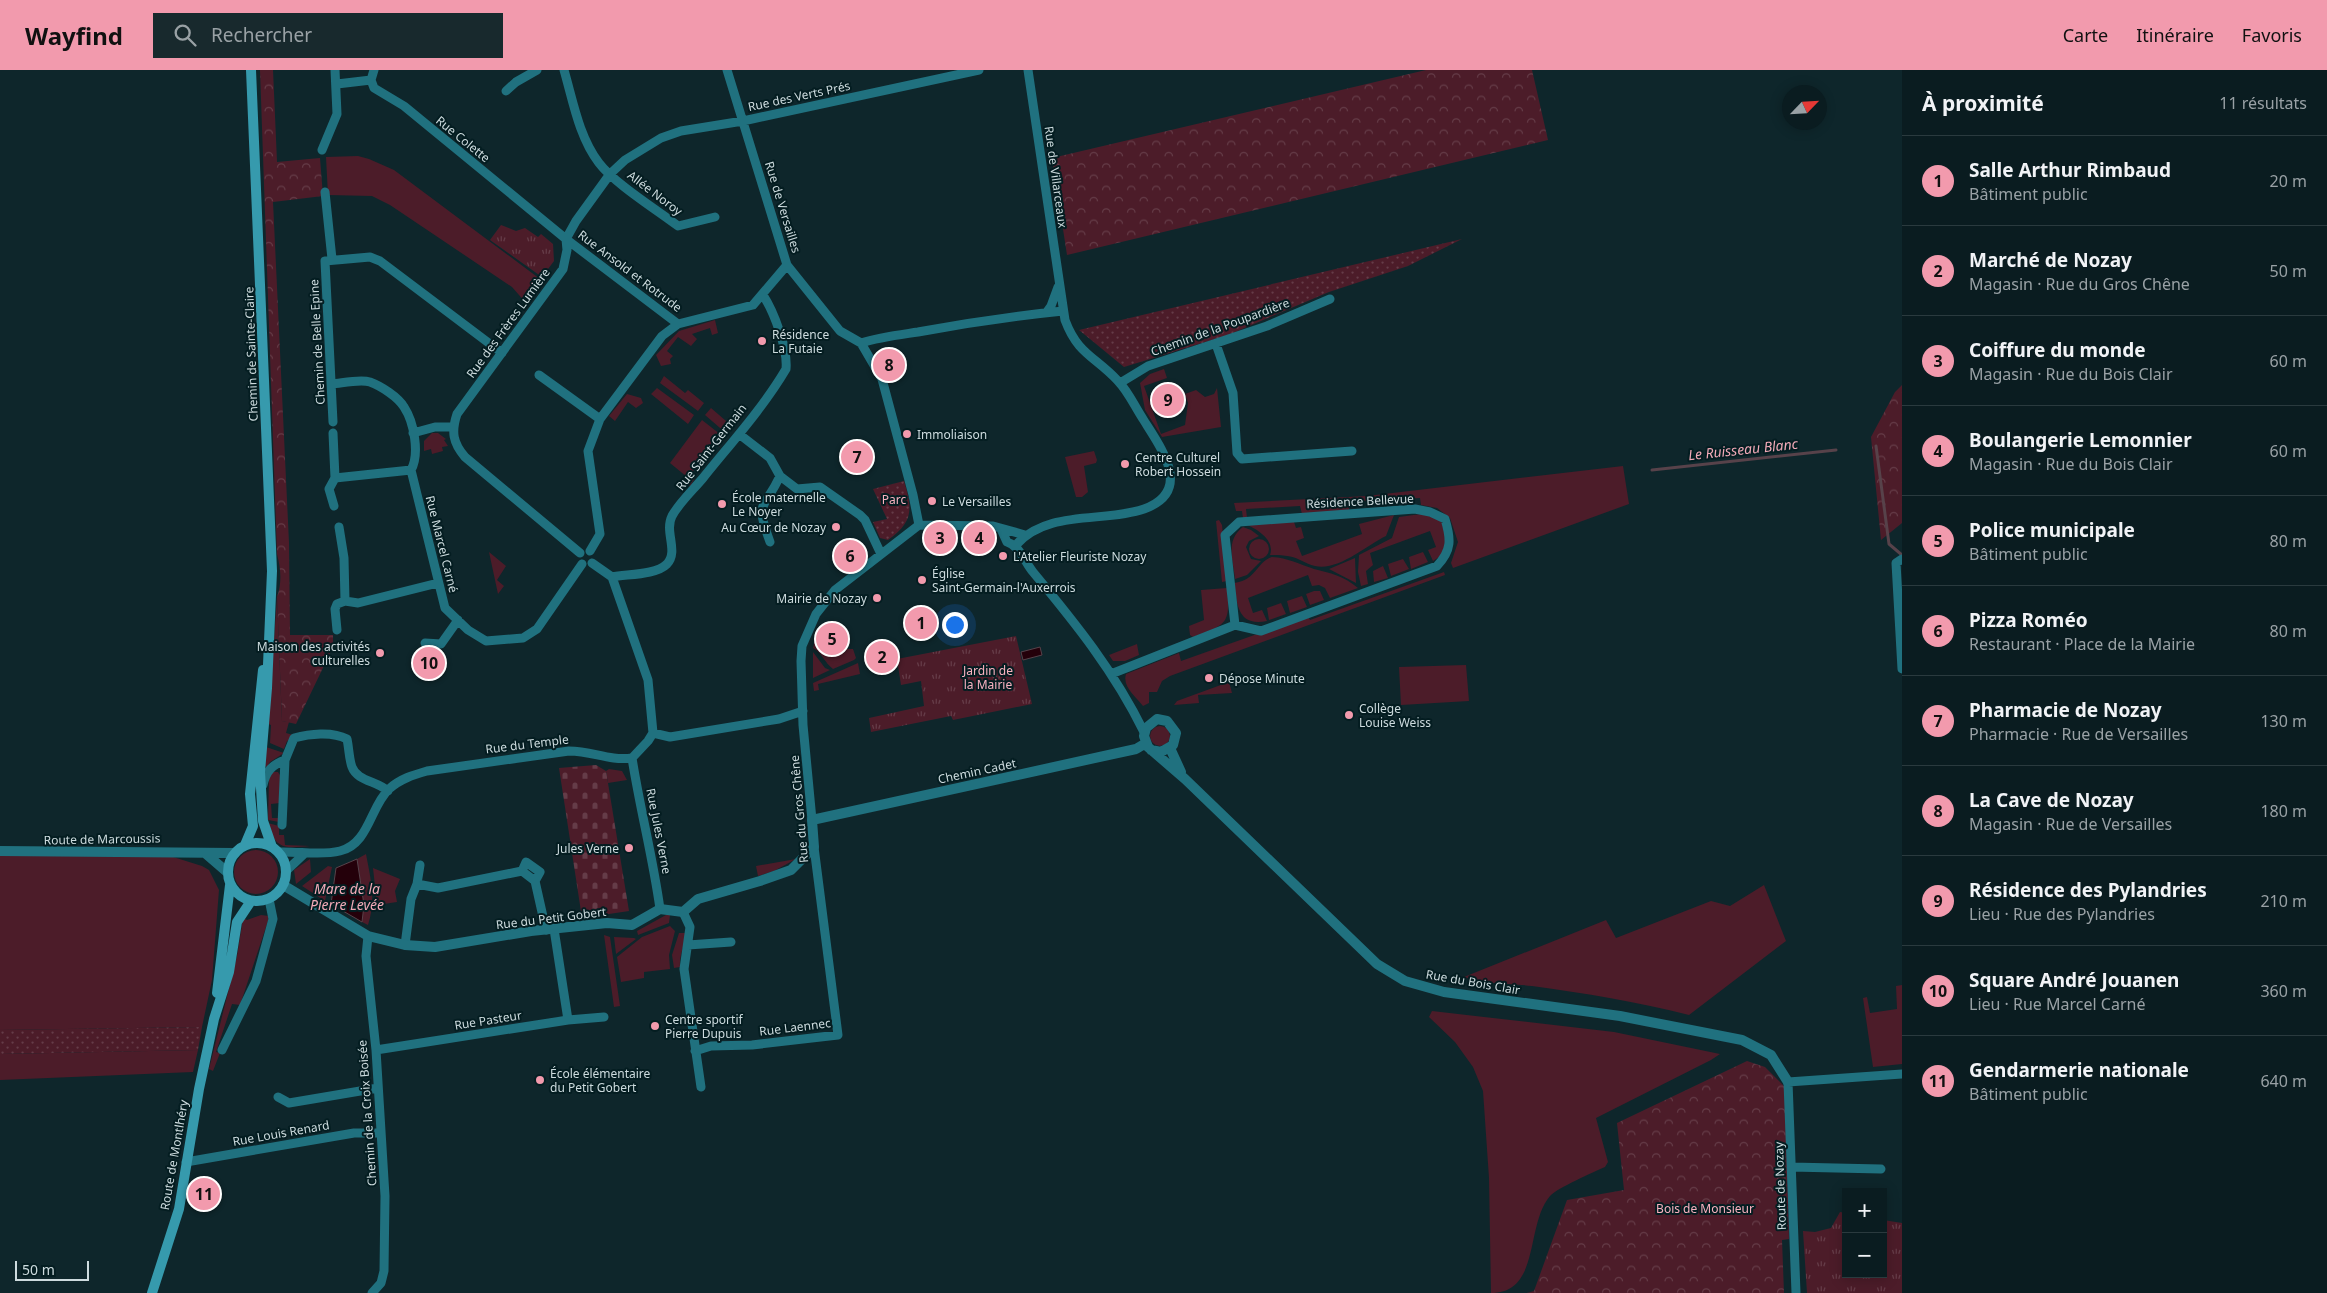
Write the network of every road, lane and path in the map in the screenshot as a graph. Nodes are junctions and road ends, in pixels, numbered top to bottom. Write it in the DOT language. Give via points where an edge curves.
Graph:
graph roads {
  1 [pos="251,70"];
  2 [pos="335,70"];
  3 [pos="374,70"];
  4 [pos="537,70"];
  5 [pos="564,70"];
  6 [pos="727,70"];
  7 [pos="979,70"];
  8 [pos="1028,70"];
  9 [pos="371,80"];
  10 [pos="337,84"];
  11 [pos="506,91"];
  12 [pos="743,121"];
  13 [pos="322,150"];
  14 [pos="610,174"];
  15 [pos="325,192"];
  16 [pos="715,217"];
  17 [pos="566,239"];
  18 [pos="328,260"];
  19 [pos="787,265"];
  20 [pos="1058,287"];
  21 [pos="763,295"];
  22 [pos="1330,299"];
  23 [pos="1063,311"];
  24 [pos="1046,313"];
  25 [pos="678,324"];
  26 [pos="861,344"];
  27 [pos="1216,344"];
  28 [pos="502,353"];
  29 [pos="539,375"];
  30 [pos="1120,383"];
  31 [pos="332,384"];
  32 [pos="600,419"];
  33 [pos="333,422"];
  34 [pos="453,427"];
  35 [pos="333,433"];
  36 [pos="412,433"];
  37 [pos="738,436"];
  38 [pos="1352,451"];
  39 [pos="411,470"];
  40 [pos="780,476"];
  41 [pos="335,478"];
  42 [pos="334,506"];
  43 [pos="919,525"];
  44 [pos="338,527"];
  45 [pos="1001,529"];
  46 [pos="1025,535"];
  47 [pos="770,542"];
  48 [pos="1016,545"];
  49 [pos="585,552"];
  50 [pos="881,554"];
  51 [pos="1899,561"];
  52 [pos="587,564"];
  53 [pos="612,577"];
  54 [pos="438,583"];
  55 [pos="345,601"];
  56 [pos="458,620"];
  57 [pos="1235,625"];
  58 [pos="337,630"];
  59 [pos="268,637"];
  60 [pos="425,644"];
  61 [pos="1902,669"];
  62 [pos="1111,674"];
  63 [pos="803,711"];
  64 [pos="1136,715"];
  65 [pos="1152,721"];
  66 [pos="1144,732"];
  67 [pos="653,733"];
  68 [pos="1148,747"];
  69 [pos="1170,748"];
  70 [pos="632,758"];
  71 [pos="285,760"];
  72 [pos="1185,779"];
  73 [pos="388,790"];
  74 [pos="261,798"];
  75 [pos="812,820"];
  76 [pos="282,825"];
  77 [pos="245,845"];
  78 [pos="814,847"];
  79 [pos="275,850"];
  80 [pos="0,851"];
  81 [pos="205,853"];
  82 [pos="234,853"];
  83 [pos="304,854"];
  84 [pos="420,865"];
  85 [pos="286,871"];
  86 [pos="227,872"];
  87 [pos="417,884"];
  88 [pos="230,885"];
  89 [pos="283,885"];
  90 [pos="269,899"];
  91 [pos="250,901"];
  92 [pos="660,909"];
  93 [pos="683,912"];
  94 [pos="550,929"];
  95 [pos="368,936"];
  96 [pos="731,942"];
  97 [pos="688,945"];
  98 [pos="405,946"];
  99 [pos="604,1017"];
  100 [pos="214,1019"];
  101 [pos="568,1020"];
  102 [pos="838,1035"];
  103 [pos="222,1050"];
  104 [pos="376,1050"];
  105 [pos="695,1051"];
  106 [pos="1902,1074"];
  107 [pos="1788,1081"];
  108 [pos="700,1087"];
  109 [pos="378,1088"];
  110 [pos="278,1097"];
  111 [pos="382,1133"];
  112 [pos="186,1162"];
  113 [pos="1791,1167"];
  114 [pos="1881,1170"];
  115 [pos="375,1290"];
  116 [pos="152,1293"];
  117 [pos="1796,1293"];
  1 -- 59 [label="main road, Chemin de Sainte-Claire" via="272,571"];
  2 -- 10 [label="street"];
  3 -- 9 [label="street"];
  4 -- 11 [label="street"];
  5 -- 14 [label="street" via="587,142 599,164"];
  6 -- 12 [label="street, Rue de Versailles"];
  7 -- 12 [label="street, Rue des Verts Prés"];
  8 -- 20 [label="street, Rue de Villarceaux"];
  9 -- 10 [label="street"];
  9 -- 17 [label="street, Rue Colette" via="374,88 404,106"];
  10 -- 13 [label="street" via="338,114"];
  12 -- 14 [label="street, Rue des Frères Lumière" via="681,130 625,160"];
  12 -- 19 [label="street, Rue de Versailles"];
  14 -- 16 [label="street, Allée Noroy" via="678,226"];
  14 -- 17 [label="street, Rue des Frères Lumière"];
  15 -- 18 [label="street, Chemin de Belle Epine"];
  17 -- 25 [label="street, Rue Ansold et Rotrude"];
  17 -- 28 [label="street, Rue des Frères Lumière" via="563,269"];
  18 -- 28 [label="street" via="370,257 380,261"];
  18 -- 31 [label="street, Chemin de Belle Epine"];
  19 -- 21 [label="street"];
  19 -- 26 [label="street, Rue de Versailles" via="840,331"];
  20 -- 23 [label="street, Rue de Villarceaux"];
  20 -- 24 [label="street"];
  21 -- 25 [label="street" via="753,305"];
  21 -- 37 [label="street, Rue Saint-Germain" via="771,308 786,369"];
  22 -- 27 [label="street, Chemin de la Poupardière"];
  23 -- 24 [label="street"];
  23 -- 30 [label="street, Rue de Villarceaux" via="1071,338"];
  24 -- 26 [label="street" via="1007,316 880,337"];
  25 -- 32 [label="street" via="662,336"];
  26 -- 43 [label="street, Rue de Versailles" via="885,386"];
  27 -- 30 [label="street, Chemin de la Poupardière" via="1148,366"];
  27 -- 38 [label="street" via="1233,393 1237,453 1242,459"];
  28 -- 34 [label="street, Rue des Frères Lumière" via="457,414"];
  29 -- 32 [label="street"];
  30 -- 46 [label="street, Rue de Villarceaux" via="1169,466 1170,484 1165,496 1155,505 1139,511 1069,519"];
  31 -- 33 [label="street, Chemin de Belle Epine"];
  31 -- 36 [label="street" via="369,382 384,389 404,406"];
  32 -- 49 [label="street" via="588,451 600,534"];
  34 -- 36 [label="street" via="435,427"];
  34 -- 49 [label="street" via="457,448 465,457"];
  35 -- 41 [label="street"];
  36 -- 39 [label="street" via="416,461"];
  37 -- 40 [label="street" via="770,458"];
  37 -- 53 [label="street, Rue Saint-Germain" via="672,516 669,524 672,551 666,565 659,570"];
  39 -- 41 [label="street"];
  39 -- 54 [label="street, Rue Marcel Carné"];
  40 -- 47 [label="street" via="760,512"];
  40 -- 50 [label="street" via="797,489 820,487 860,515"];
  41 -- 42 [label="street" via="329,489"];
  43 -- 45 [label="street" via="968,524"];
  43 -- 50 [label="street"];
  44 -- 55 [label="street" via="344,558"];
  45 -- 46 [label="street"];
  45 -- 48 [label="street" via="1007,542"];
  46 -- 48 [label="street"];
  48 -- 62 [label="street"];
  49 -- 52 [label="street" via="579,558"];
  49 -- 52 [label="street" via="594,556"];
  50 -- 63 [label="street, Rue du Gros Chêne" via="835,590 816,614 802,646"];
  51 -- 61 [label="street"];
  52 -- 53 [label="street"];
  52 -- 56 [label="street, Rue Marcel Carné" via="537,629 523,638 486,641"];
  53 -- 67 [label="street" via="648,680"];
  54 -- 55 [label="street" via="358,602"];
  54 -- 56 [label="street, Rue Marcel Carné" via="445,608"];
  55 -- 58 [label="street" via="337,604 335,609"];
  56 -- 60 [label="street" via="441,644"];
  57 -- 57 [label="street, Résidence Bellevue" via="1261,631 1437,566 1448,555 1450,536 1445,519 1415,509 1239,522 1226,535"];
  57 -- 62 [label="street"];
  59 -- 74 [label="main road, Chemin de Sainte-Claire"];
  59 -- 77 [label="main road, Chemin de Sainte-Claire" via="250,794 253,826"];
  62 -- 64 [label="street"];
  63 -- 67 [label="street" via="779,719 670,737"];
  63 -- 75 [label="street, Rue du Gros Chêne"];
  64 -- 65 [label="street"];
  64 -- 66 [label="street"];
  65 -- 66 [label="street"];
  65 -- 69 [label="street" via="1162,719 1174,728 1176,737"];
  66 -- 68 [label="street"];
  67 -- 70 [label="street"];
  68 -- 69 [label="street" via="1161,752"];
  68 -- 72 [label="street, Rue du Bois Clair"];
  68 -- 75 [label="street, Chemin Cadet"];
  69 -- 72 [label="street, Rue du Bois Clair"];
  70 -- 73 [label="street, Rue du Temple" via="615,760 582,751 556,752 427,771 407,777"];
  70 -- 92 [label="street, Rue Jules Verne"];
  71 -- 73 [label="street" via="294,738 340,735 347,739 352,768 358,776"];
  71 -- 74 [label="street" via="273,764 265,775"];
  71 -- 76 [label="street"];
  72 -- 107 [label="street, Rue du Bois Clair" via="1377,964 1405,981 1444,992 1620,1016 1742,1040 1771,1055"];
  73 -- 83 [label="street, Rue du Temple" via="365,830 352,845 339,852"];
  74 -- 79 [label="main road, Chemin de Sainte-Claire" via="263,821"];
  75 -- 78 [label="street, Rue du Gros Chêne"];
  77 -- 79 [label="main road" via="254,843"];
  77 -- 82 [label="main road"];
  78 -- 93 [label="street" via="791,870 698,899"];
  78 -- 102 [label="street, Rue du Gros Chêne"];
  79 -- 83 [label="street, Rue du Temple"];
  79 -- 85 [label="main road" via="284,861"];
  80 -- 81 [label="street, Route de Marcoussis"];
  81 -- 82 [label="street, Route de Marcoussis"];
  81 -- 86 [label="street"];
  82 -- 86 [label="main road"];
  83 -- 85 [label="street"];
  84 -- 87 [label="street"];
  85 -- 89 [label="main road"];
  86 -- 88 [label="main road"];
  87 -- 94 [label="street" via="438,888 522,871 535,881"];
  87 -- 98 [label="street"];
  88 -- 91 [label="main road"];
  88 -- 100 [label="main road, Route de Montlhéry"];
  89 -- 90 [label="main road"];
  89 -- 95 [label="street, Rue du Petit Gobert"];
  90 -- 91 [label="main road"];
  90 -- 103 [label="street" via="273,919 256,981"];
  91 -- 100 [label="main road, Route de Montlhéry" via="237,922 229,972"];
  92 -- 93 [label="street"];
  92 -- 94 [label="street, Rue du Petit Gobert" via="632,924"];
  93 -- 97 [label="street" via="690,927"];
  94 -- 98 [label="street, Rue du Petit Gobert" via="435,947"];
  94 -- 101 [label="street"];
  95 -- 98 [label="street, Rue du Petit Gobert"];
  95 -- 104 [label="street, Chemin de la Croix Boisée" via="366,956"];
  96 -- 97 [label="street"];
  97 -- 105 [label="street" via="684,969"];
  99 -- 101 [label="street, Rue Pasteur"];
  100 -- 112 [label="main road, Route de Montlhéry"];
  101 -- 104 [label="street, Rue Pasteur"];
  102 -- 105 [label="street, Rue Laennec" via="752,1045 710,1046"];
  104 -- 109 [label="street, Chemin de la Croix Boisée"];
  105 -- 108 [label="street"];
  106 -- 107 [label="street"];
  107 -- 113 [label="street, Route de Nozay"];
  109 -- 110 [label="street" via="289,1102"];
  109 -- 111 [label="street, Chemin de la Croix Boisée"];
  111 -- 112 [label="street, Rue Louis Renard" via="354,1133"];
  111 -- 115 [label="street, Chemin de la Croix Boisée" via="384,1270"];
  112 -- 116 [label="main road, Route de Montlhéry" via="178,1209"];
  113 -- 114 [label="street"];
  113 -- 117 [label="street, Route de Nozay"];
}
